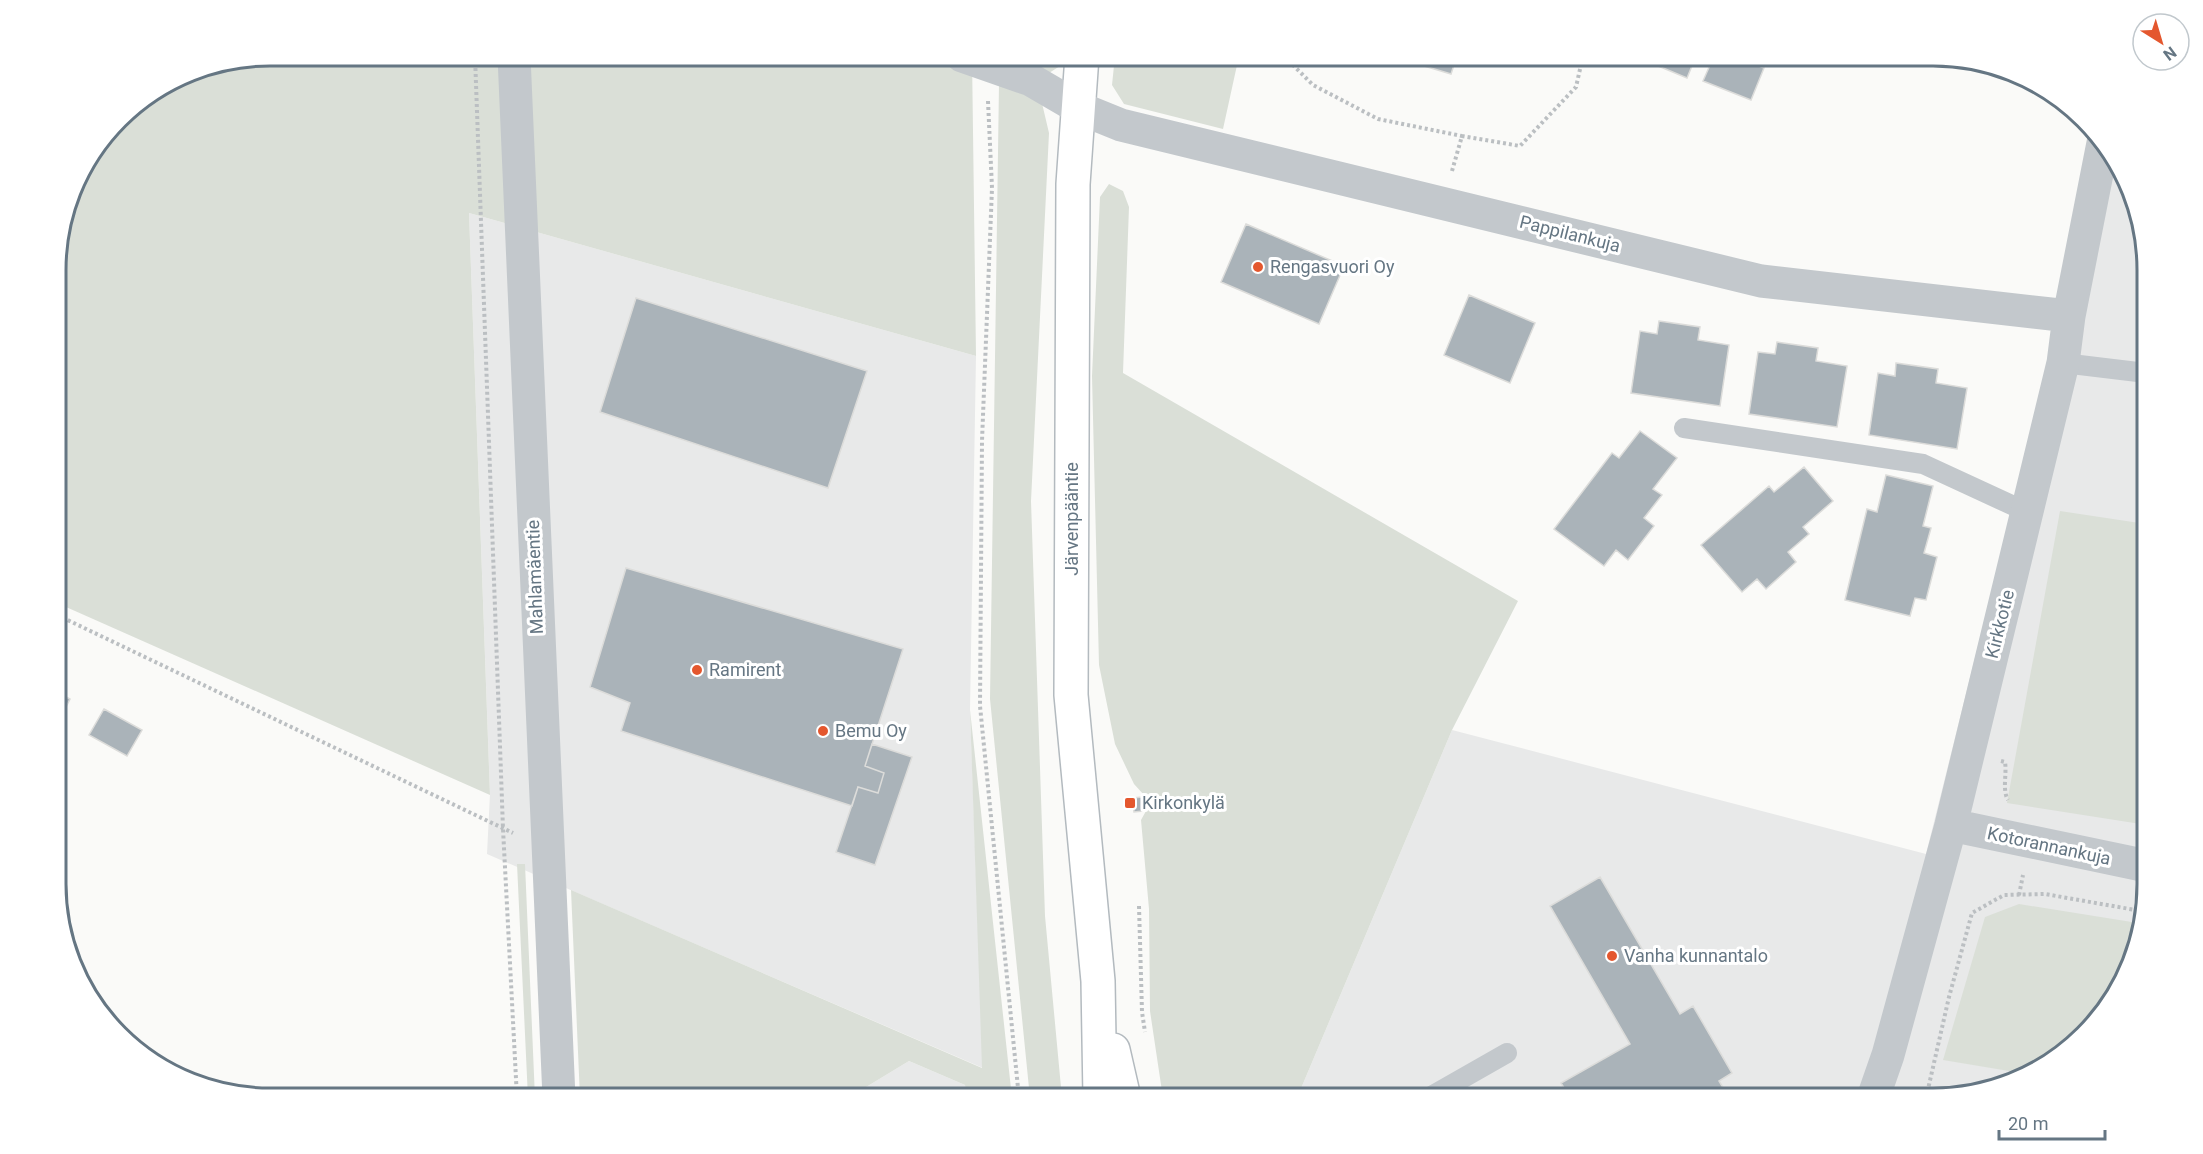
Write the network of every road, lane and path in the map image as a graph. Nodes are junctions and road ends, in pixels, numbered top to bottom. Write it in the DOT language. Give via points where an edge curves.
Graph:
graph roads {
  1 [pos="475,66"];
  2 [pos="513,66"];
  3 [pos="975,66"];
  4 [pos="993,66"];
  5 [pos="1081,66"];
  6 [pos="1294,66"];
  7 [pos="1581,66"];
  8 [pos="1079,108"];
  9 [pos="1462,136"];
  10 [pos="2101,154"];
  11 [pos="1444,204"];
  12 [pos="2069,316"];
  13 [pos="2063,363"];
  14 [pos="2137,372"];
  15 [pos="1683,428"];
  16 [pos="2027,512"];
  17 [pos="66,619"];
  18 [pos="1969,753"];
  19 [pos="2013,809"];
  20 [pos="1951,825"];
  21 [pos="503,829"];
  22 [pos="546,846"];
  23 [pos="2137,864"];
  24 [pos="1139,906"];
  25 [pos="2135,910"];
  26 [pos="1098,981"];
  27 [pos="1145,1033"];
  28 [pos="1508,1053"];
  29 [pos="516,1088"];
  30 [pos="558,1088"];
  31 [pos="1018,1088"];
  32 [pos="1100,1088"];
  33 [pos="1122,1088"];
  34 [pos="1446,1088"];
  35 [pos="1876,1088"];
  36 [pos="1928,1088"];
  1 -- 21 [label="path"];
  2 -- 22 [label="street, Mahlamäentie"];
  3 -- 31 [label="path" via="992,188 982,441 980,706"];
  4 -- 8 [label="street, Pappilankuja" via="1032,80"];
  5 -- 8 [label="main road, Järvenpääntie"];
  6 -- 9 [label="path" via="1313,85 1378,118"];
  7 -- 9 [label="path" via="1576,87 1520,146"];
  8 -- 11 [label="street, Pappilankuja" via="1121,124"];
  8 -- 26 [label="main road, Järvenpääntie" via="1073,184 1071,695"];
  9 -- 11 [label="path"];
  10 -- 12 [label="street, Kirkkotie"];
  11 -- 12 [label="street, Pappilankuja" via="1761,281"];
  12 -- 13 [label="street, Kirkkotie"];
  13 -- 14 [label="lane"];
  13 -- 16 [label="street, Kirkkotie"];
  15 -- 16 [label="lane" via="1923,464"];
  16 -- 18 [label="street, Kirkkotie"];
  17 -- 21 [label="path"];
  18 -- 19 [label="path" via="2005,762 2004,794"];
  18 -- 20 [label="street, Kirkkotie"];
  20 -- 23 [label="street, Kotorannankuja"];
  20 -- 35 [label="street, Kirkkotie"];
  21 -- 22 [label="path"];
  21 -- 29 [label="path"];
  22 -- 30 [label="street, Mahlamäentie"];
  24 -- 27 [label="path"];
  25 -- 36 [label="path" via="2046,894 2004,895 1972,913"];
  26 -- 32 [label="main road, Järvenpääntie"];
  26 -- 33 [label="main road, Järvenpääntie"];
  28 -- 34 [label="lane"];
}
